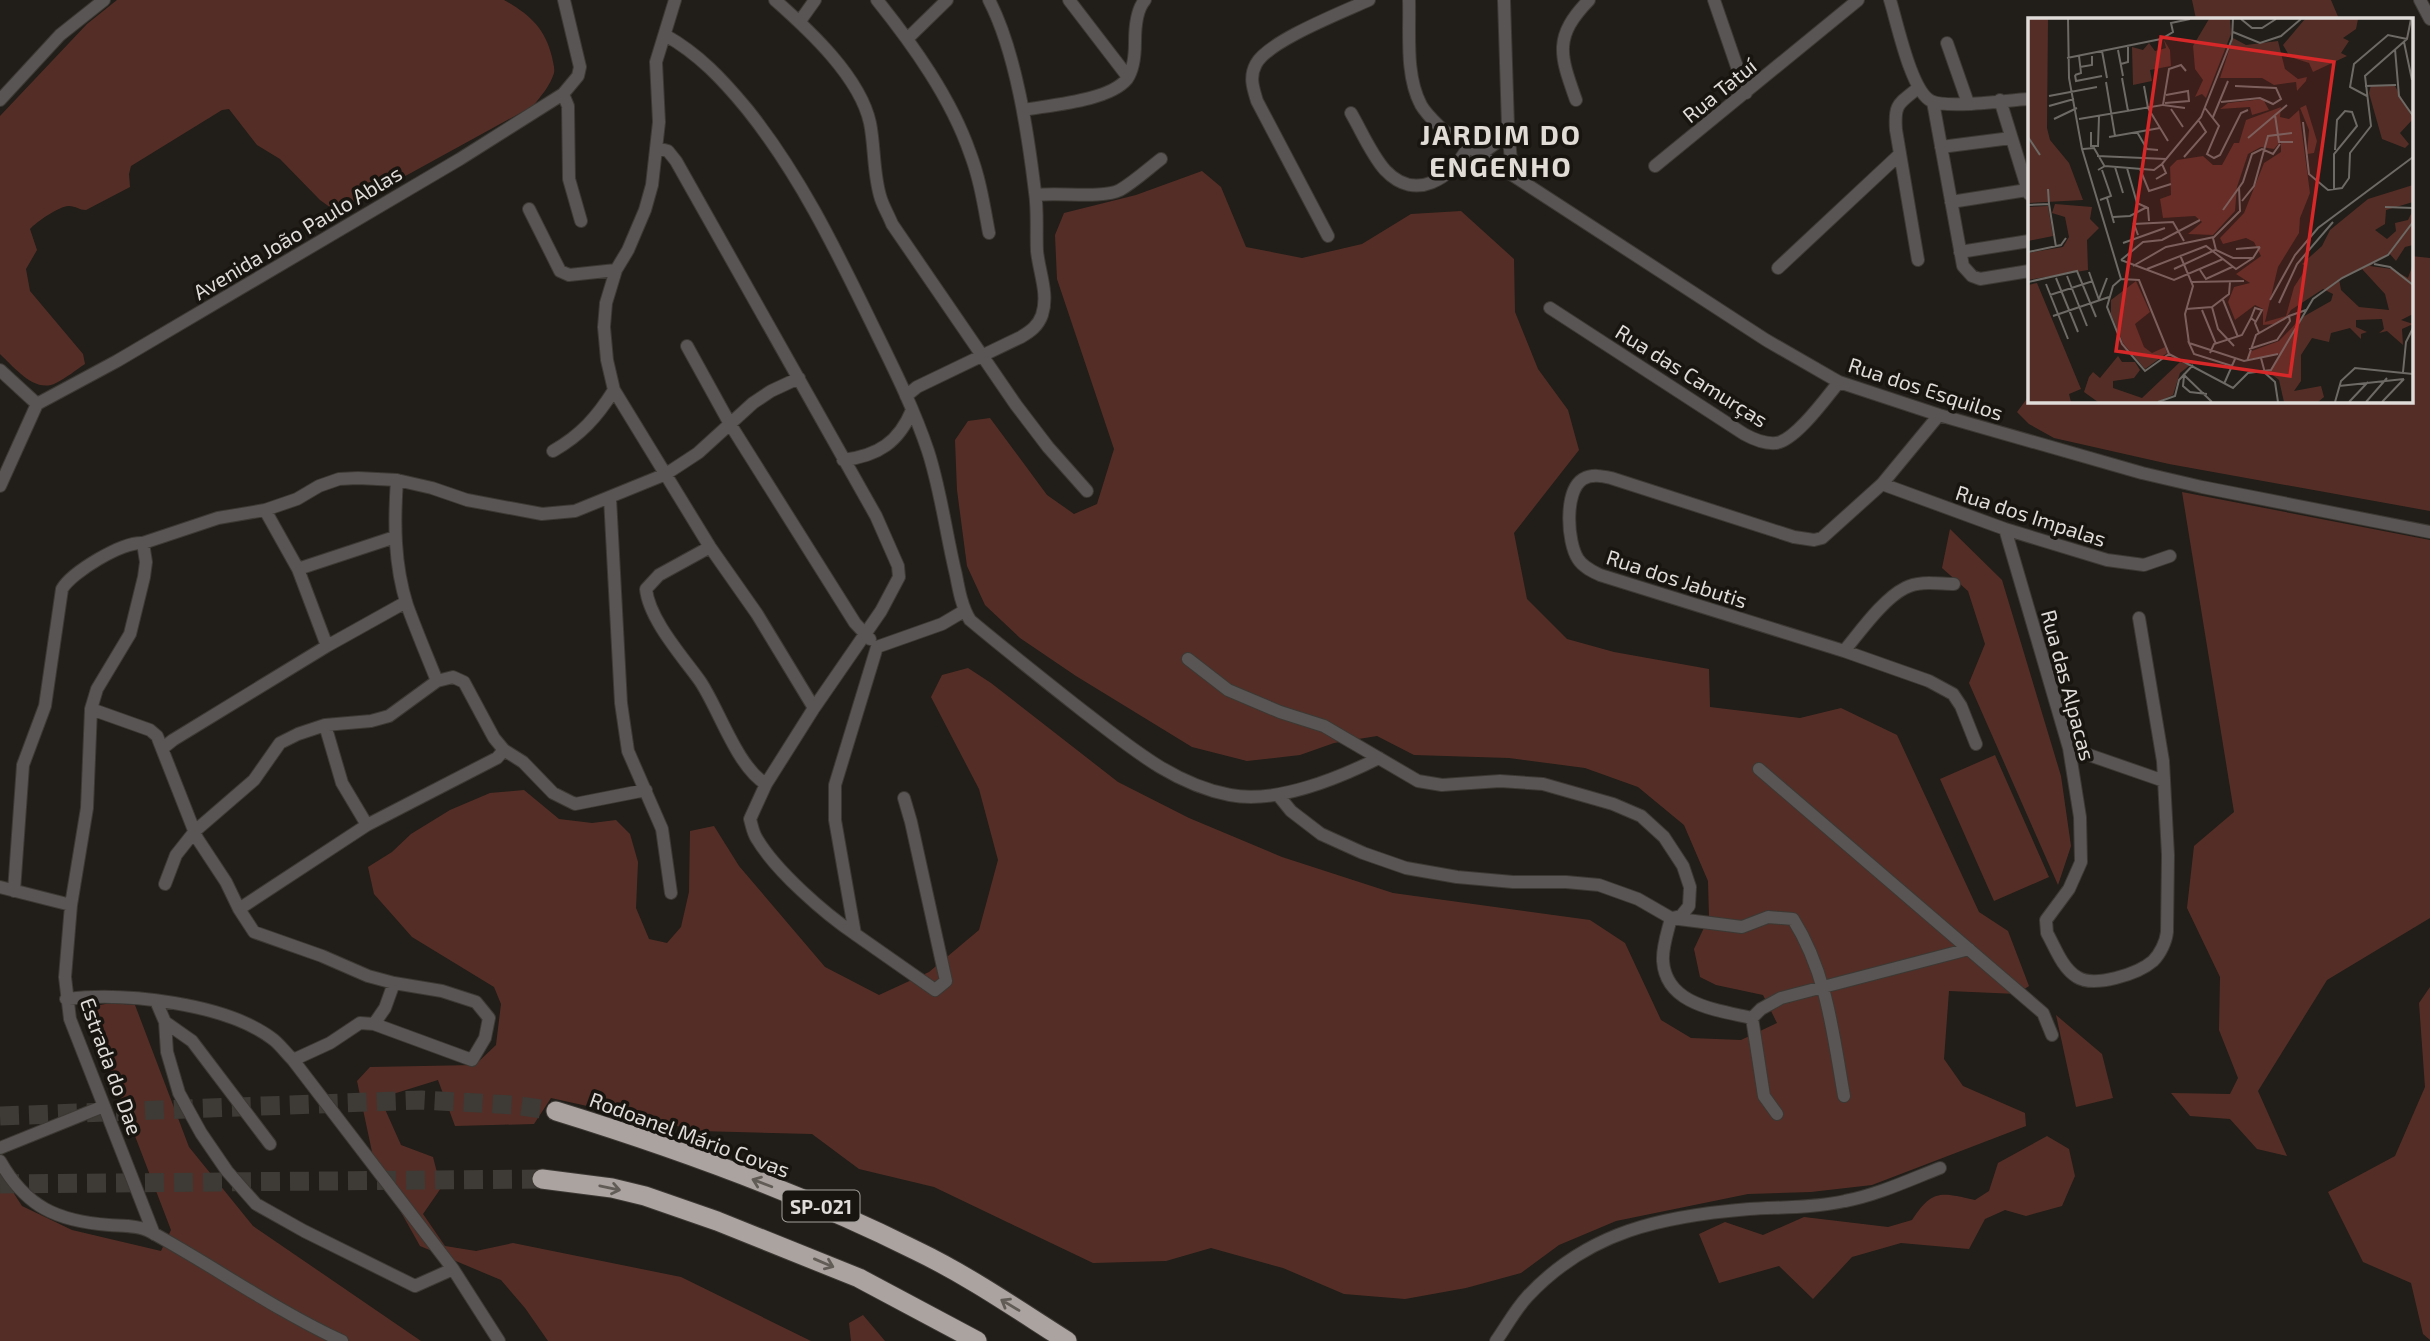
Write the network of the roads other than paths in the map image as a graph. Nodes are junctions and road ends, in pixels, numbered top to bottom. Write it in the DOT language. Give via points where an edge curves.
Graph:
graph roads {
  1 [pos="104,0"];
  2 [pos="564,0"];
  3 [pos="675,0"];
  4 [pos="775,0"];
  5 [pos="815,0"];
  6 [pos="877,0"];
  7 [pos="947,0"];
  8 [pos="989,0"];
  9 [pos="1069,0"];
  10 [pos="1145,0"];
  11 [pos="1369,0"];
  12 [pos="1409,0"];
  13 [pos="1504,0"];
  14 [pos="1589,0"];
  15 [pos="1714,0"];
  16 [pos="1858,0"];
  17 [pos="1890,0"];
  18 [pos="2420,0"];
  19 [pos="2430,19"];
  20 [pos="800,21"];
  21 [pos="665,35"];
  22 [pos="908,38"];
  23 [pos="1947,43"];
  24 [pos="1128,77"];
  25 [pos="1918,88"];
  26 [pos="1746,93"];
  27 [pos="563,94"];
  28 [pos="2028,99"];
  29 [pos="0,100"];
  30 [pos="1576,100"];
  31 [pos="2000,100"];
  32 [pos="1933,102"];
  33 [pos="1968,103"];
  34 [pos="1023,110"];
  35 [pos="1351,113"];
  36 [pos="1508,126"];
  37 [pos="2011,138"];
  38 [pos="1468,146"];
  39 [pos="1941,146"];
  40 [pos="657,148"];
  41 [pos="1481,154"];
  42 [pos="1900,154"];
  43 [pos="1161,159"];
  44 [pos="1656,166"];
  45 [pos="1512,173"];
  46 [pos="2028,192"];
  47 [pos="1036,195"];
  48 [pos="1951,202"];
  49 [pos="529,209"];
  50 [pos="581,221"];
  51 [pos="989,233"];
  52 [pos="1328,236"];
  53 [pos="2028,241"];
  54 [pos="1960,252"];
  55 [pos="1918,260"];
  56 [pos="1778,268"];
  57 [pos="616,270"];
  58 [pos="2028,271"];
  59 [pos="1550,308"];
  60 [pos="687,346"];
  61 [pos="983,357"];
  62 [pos="0,370"];
  63 [pos="799,378"];
  64 [pos="1839,382"];
  65 [pos="614,390"];
  66 [pos="906,396"];
  67 [pos="37,404"];
  68 [pos="912,410"];
  69 [pos="1939,415"];
  70 [pos="730,424"];
  71 [pos="553,451"];
  72 [pos="843,460"];
  73 [pos="667,474"];
  74 [pos="397,480"];
  75 [pos="1882,484"];
  76 [pos="0,486"];
  77 [pos="1087,491"];
  78 [pos="610,498"];
  79 [pos="265,510"];
  80 [pos="2005,529"];
  81 [pos="2430,532"];
  82 [pos="395,537"];
  83 [pos="143,543"];
  84 [pos="710,547"];
  85 [pos="2170,556"];
  86 [pos="298,569"];
  87 [pos="1955,584"];
  88 [pos="406,603"];
  89 [pos="964,611"];
  90 [pos="2139,618"];
  91 [pos="866,633"];
  92 [pos="327,646"];
  93 [pos="877,648"];
  94 [pos="1844,651"];
  95 [pos="1188,659"];
  96 [pos="437,681"];
  97 [pos="814,708"];
  98 [pos="91,709"];
  99 [pos="325,725"];
  100 [pos="1976,744"];
  101 [pos="163,748"];
  102 [pos="2069,748"];
  103 [pos="504,750"];
  104 [pos="1379,758"];
  105 [pos="1759,769"];
  106 [pos="2164,781"];
  107 [pos="766,784"];
  108 [pos="646,790"];
  109 [pos="1278,794"];
  110 [pos="904,799"];
  111 [pos="367,825"];
  112 [pos="195,831"];
  113 [pos="165,884"];
  114 [pos="0,887"];
  115 [pos="14,891"];
  116 [pos="671,893"];
  117 [pos="71,905"];
  118 [pos="239,909"];
  119 [pos="1671,918"];
  120 [pos="855,934"];
  121 [pos="1969,949"];
  122 [pos="394,983"];
  123 [pos="1824,986"];
  124 [pos="66,999"];
  125 [pos="156,1001"];
  126 [pos="1752,1018"];
  127 [pos="164,1022"];
  128 [pos="374,1024"];
  129 [pos="2052,1035"];
  130 [pos="293,1060"];
  131 [pos="1844,1096"];
  132 [pos="104,1106"];
  133 [pos="556,1111"];
  134 [pos="1777,1114"];
  135 [pos="270,1144"];
  136 [pos="0,1148"];
  137 [pos="0,1161"];
  138 [pos="1940,1168"];
  139 [pos="542,1179"];
  140 [pos="154,1234"];
  141 [pos="453,1269"];
  142 [pos="342,1341"];
  143 [pos="499,1341"];
  144 [pos="977,1341"];
  145 [pos="1067,1341"];
  146 [pos="1496,1341"];
  1 -- 29 [label="street" via="60,35"];
  2 -- 27 [label="street, Avenida João Paulo Ablas" via="580,67"];
  3 -- 21 [label="street"];
  4 -- 20 [label="street"];
  5 -- 20 [label="street"];
  6 -- 22 [label="street"];
  7 -- 22 [label="street"];
  8 -- 34 [label="street"];
  9 -- 24 [label="street"];
  10 -- 24 [label="street"];
  11 -- 52 [label="street" via="1278,44 1257,62 1252,73 1257,101"];
  12 -- 38 [label="street, Rua dos Esquilos" via="1416,94 1430,117"];
  13 -- 36 [label="street"];
  14 -- 30 [label="street" via="1564,32 1564,66"];
  15 -- 26 [label="street"];
  16 -- 26 [label="street, Rua Tatuí"];
  17 -- 25 [label="street"];
  18 -- 19 [label="street"];
  20 -- 61 [label="street" via="855,88 870,121 880,198 892,224"];
  21 -- 40 [label="street" via="656,62"];
  21 -- 66 [label="street" via="687,47 721,77 775,145 803,188"];
  22 -- 51 [label="street" via="970,152"];
  23 -- 33 [label="street"];
  24 -- 34 [label="street" via="1097,96"];
  25 -- 32 [label="street"];
  25 -- 42 [label="street" via="1894,111"];
  26 -- 44 [label="street, Rua Tatuí"];
  27 -- 50 [label="street" via="568,106 569,180"];
  27 -- 67 [label="street, Avenida João Paulo Ablas" via="460,159"];
  28 -- 31 [label="street"];
  31 -- 33 [label="street"];
  31 -- 37 [label="street"];
  32 -- 33 [label="street"];
  32 -- 39 [label="street"];
  34 -- 47 [label="street"];
  35 -- 38 [label="street" via="1381,164 1405,184 1442,178"];
  36 -- 41 [label="street" via="1500,140"];
  36 -- 45 [label="street"];
  37 -- 39 [label="street"];
  37 -- 46 [label="street"];
  38 -- 41 [label="street, Rua dos Esquilos"];
  39 -- 48 [label="street"];
  40 -- 57 [label="street" via="645,210"];
  40 -- 63 [label="street" via="676,160"];
  41 -- 45 [label="street, Rua dos Esquilos"];
  42 -- 55 [label="street"];
  42 -- 56 [label="street"];
  43 -- 47 [label="street" via="1119,190 1102,195"];
  45 -- 64 [label="street, Rua dos Esquilos" via="1766,340"];
  46 -- 48 [label="street"];
  47 -- 61 [label="street" via="1043,312 1037,327"];
  48 -- 54 [label="street"];
  49 -- 57 [label="street" via="560,271 569,275"];
  53 -- 54 [label="street"];
  54 -- 58 [label="street" via="1963,266 1975,279"];
  57 -- 65 [label="street" via="604,327"];
  59 -- 64 [label="street, Rua das Camurças" via="1762,442 1779,443 1791,437"];
  60 -- 70 [label="street"];
  61 -- 66 [label="street"];
  61 -- 77 [label="street" via="1048,447"];
  62 -- 67 [label="street"];
  63 -- 70 [label="street" via="771,391"];
  63 -- 72 [label="street"];
  64 -- 69 [label="street, Rua dos Esquilos"];
  65 -- 71 [label="street" via="589,426"];
  65 -- 73 [label="street"];
  66 -- 68 [label="street"];
  67 -- 76 [label="street"];
  68 -- 72 [label="street" via="892,442 864,458"];
  68 -- 89 [label="street" via="928,451"];
  69 -- 75 [label="street, Rua dos Jabutis"];
  69 -- 81 [label="street, Rua dos Esquilos" via="2190,485"];
  70 -- 73 [label="street"];
  70 -- 91 [label="street" via="855,623"];
  72 -- 91 [label="street" via="876,516 898,566 899,577"];
  73 -- 78 [label="street"];
  73 -- 84 [label="street"];
  74 -- 78 [label="street" via="542,514 575,511"];
  74 -- 79 [label="street" via="339,479"];
  74 -- 82 [label="street"];
  75 -- 80 [label="street, Rua dos Impalas"];
  75 -- 94 [label="street, Rua dos Jabutis" via="1828,535 1814,540 1611,478 1587,477 1574,489 1569,531 1578,558 1590,570"];
  78 -- 108 [label="street" via="621,703 628,751"];
  79 -- 83 [label="street" via="218,518"];
  79 -- 86 [label="street"];
  80 -- 85 [label="street, Rua dos Impalas" via="2117,562 2144,565"];
  80 -- 102 [label="street, Rua das Alpacas"];
  82 -- 86 [label="street"];
  82 -- 88 [label="street"];
  83 -- 98 [label="street" via="144,577 130,634 97,689"];
  83 -- 115 [label="street" via="120,548 71,577 62,589 45,706 23,765"];
  84 -- 97 [label="street"];
  84 -- 107 [label="street" via="659,575 646,589 648,601 746,763"];
  86 -- 92 [label="street"];
  87 -- 94 [label="street" via="1905,588 1887,601"];
  88 -- 92 [label="street"];
  88 -- 96 [label="street"];
  89 -- 93 [label="street"];
  89 -- 109 [label="street" via="1016,659 1145,759 1195,785 1233,796"];
  90 -- 106 [label="street"];
  91 -- 93 [label="street"];
  91 -- 97 [label="street"];
  92 -- 101 [label="street"];
  93 -- 120 [label="street" via="835,785 835,820"];
  94 -- 100 [label="street, Rua dos Jabutis" via="1945,688 1961,706"];
  95 -- 104 [label="street" via="1228,690 1324,726"];
  96 -- 99 [label="street" via="389,716"];
  96 -- 103 [label="street" via="453,677 464,682"];
  97 -- 107 [label="street"];
  98 -- 101 [label="street" via="150,730"];
  98 -- 117 [label="street, Estrada do Dae" via="87,808"];
  99 -- 111 [label="street" via="342,783"];
  99 -- 112 [label="street" via="280,743 254,780"];
  101 -- 112 [label="street"];
  102 -- 106 [label="street"];
  102 -- 106 [label="street, Rua das Alpacas" via="2080,817 2081,862 2070,890 2045,926 2064,964 2083,981 2093,983 2130,973 2152,961 2163,946 2169,904"];
  103 -- 108 [label="street" via="523,762 553,793 575,804"];
  103 -- 111 [label="street" via="497,758"];
  104 -- 109 [label="street" via="1328,781"];
  104 -- 119 [label="street" via="1418,781 1543,784 1641,816 1664,837 1690,887 1689,906 1681,916"];
  105 -- 121 [label="street"];
  107 -- 120 [label="street" via="750,818 755,836 792,880"];
  108 -- 116 [label="street" via="662,829"];
  109 -- 119 [label="street" via="1291,811 1321,834 1406,867 1468,878 1600,885"];
  110 -- 120 [label="street" via="946,981 935,989"];
  111 -- 118 [label="street"];
  112 -- 113 [label="street" via="176,855"];
  112 -- 118 [label="street"];
  114 -- 115 [label="street"];
  115 -- 117 [label="street"];
  117 -- 124 [label="street, Estrada do Dae"];
  118 -- 122 [label="street" via="254,932"];
  119 -- 123 [label="street" via="1742,927 1768,917 1793,919"];
  119 -- 126 [label="street" via="1663,959 1667,978 1679,994 1699,1005"];
  121 -- 123 [label="street"];
  121 -- 129 [label="street" via="2043,1013"];
  122 -- 128 [label="street"];
  122 -- 128 [label="street" via="476,1002 489,1018 479,1051 472,1059"];
  123 -- 126 [label="street" via="1781,998"];
  123 -- 131 [label="street"];
  124 -- 125 [label="street" via="118,996"];
  124 -- 132 [label="street, Estrada do Dae"];
  125 -- 127 [label="street"];
  125 -- 130 [label="street" via="243,1022 274,1040"];
  126 -- 134 [label="street" via="1764,1096"];
  127 -- 135 [label="street" via="192,1041"];
  127 -- 141 [label="street" via="178,1093 227,1171 256,1204 415,1286"];
  128 -- 130 [label="street" via="360,1023"];
  130 -- 141 [label="street"];
  132 -- 136 [label="street"];
  132 -- 140 [label="street, Estrada do Dae"];
  145 -- 133 [label="highway, Rodoanel Mário Covas / SP-021, one-way" via="920,1252 818,1204"];
  137 -- 140 [label="street" via="22,1193 52,1213 80,1223"];
  138 -- 146 [label="street" via="1847,1201 1746,1210 1628,1230 1599,1242 1549,1276 1525,1299"];
  139 -- 144 [label="highway, SP-021, one-way" via="645,1196 728,1226 859,1278"];
  140 -- 142 [label="street"];
  141 -- 143 [label="street"];
}
